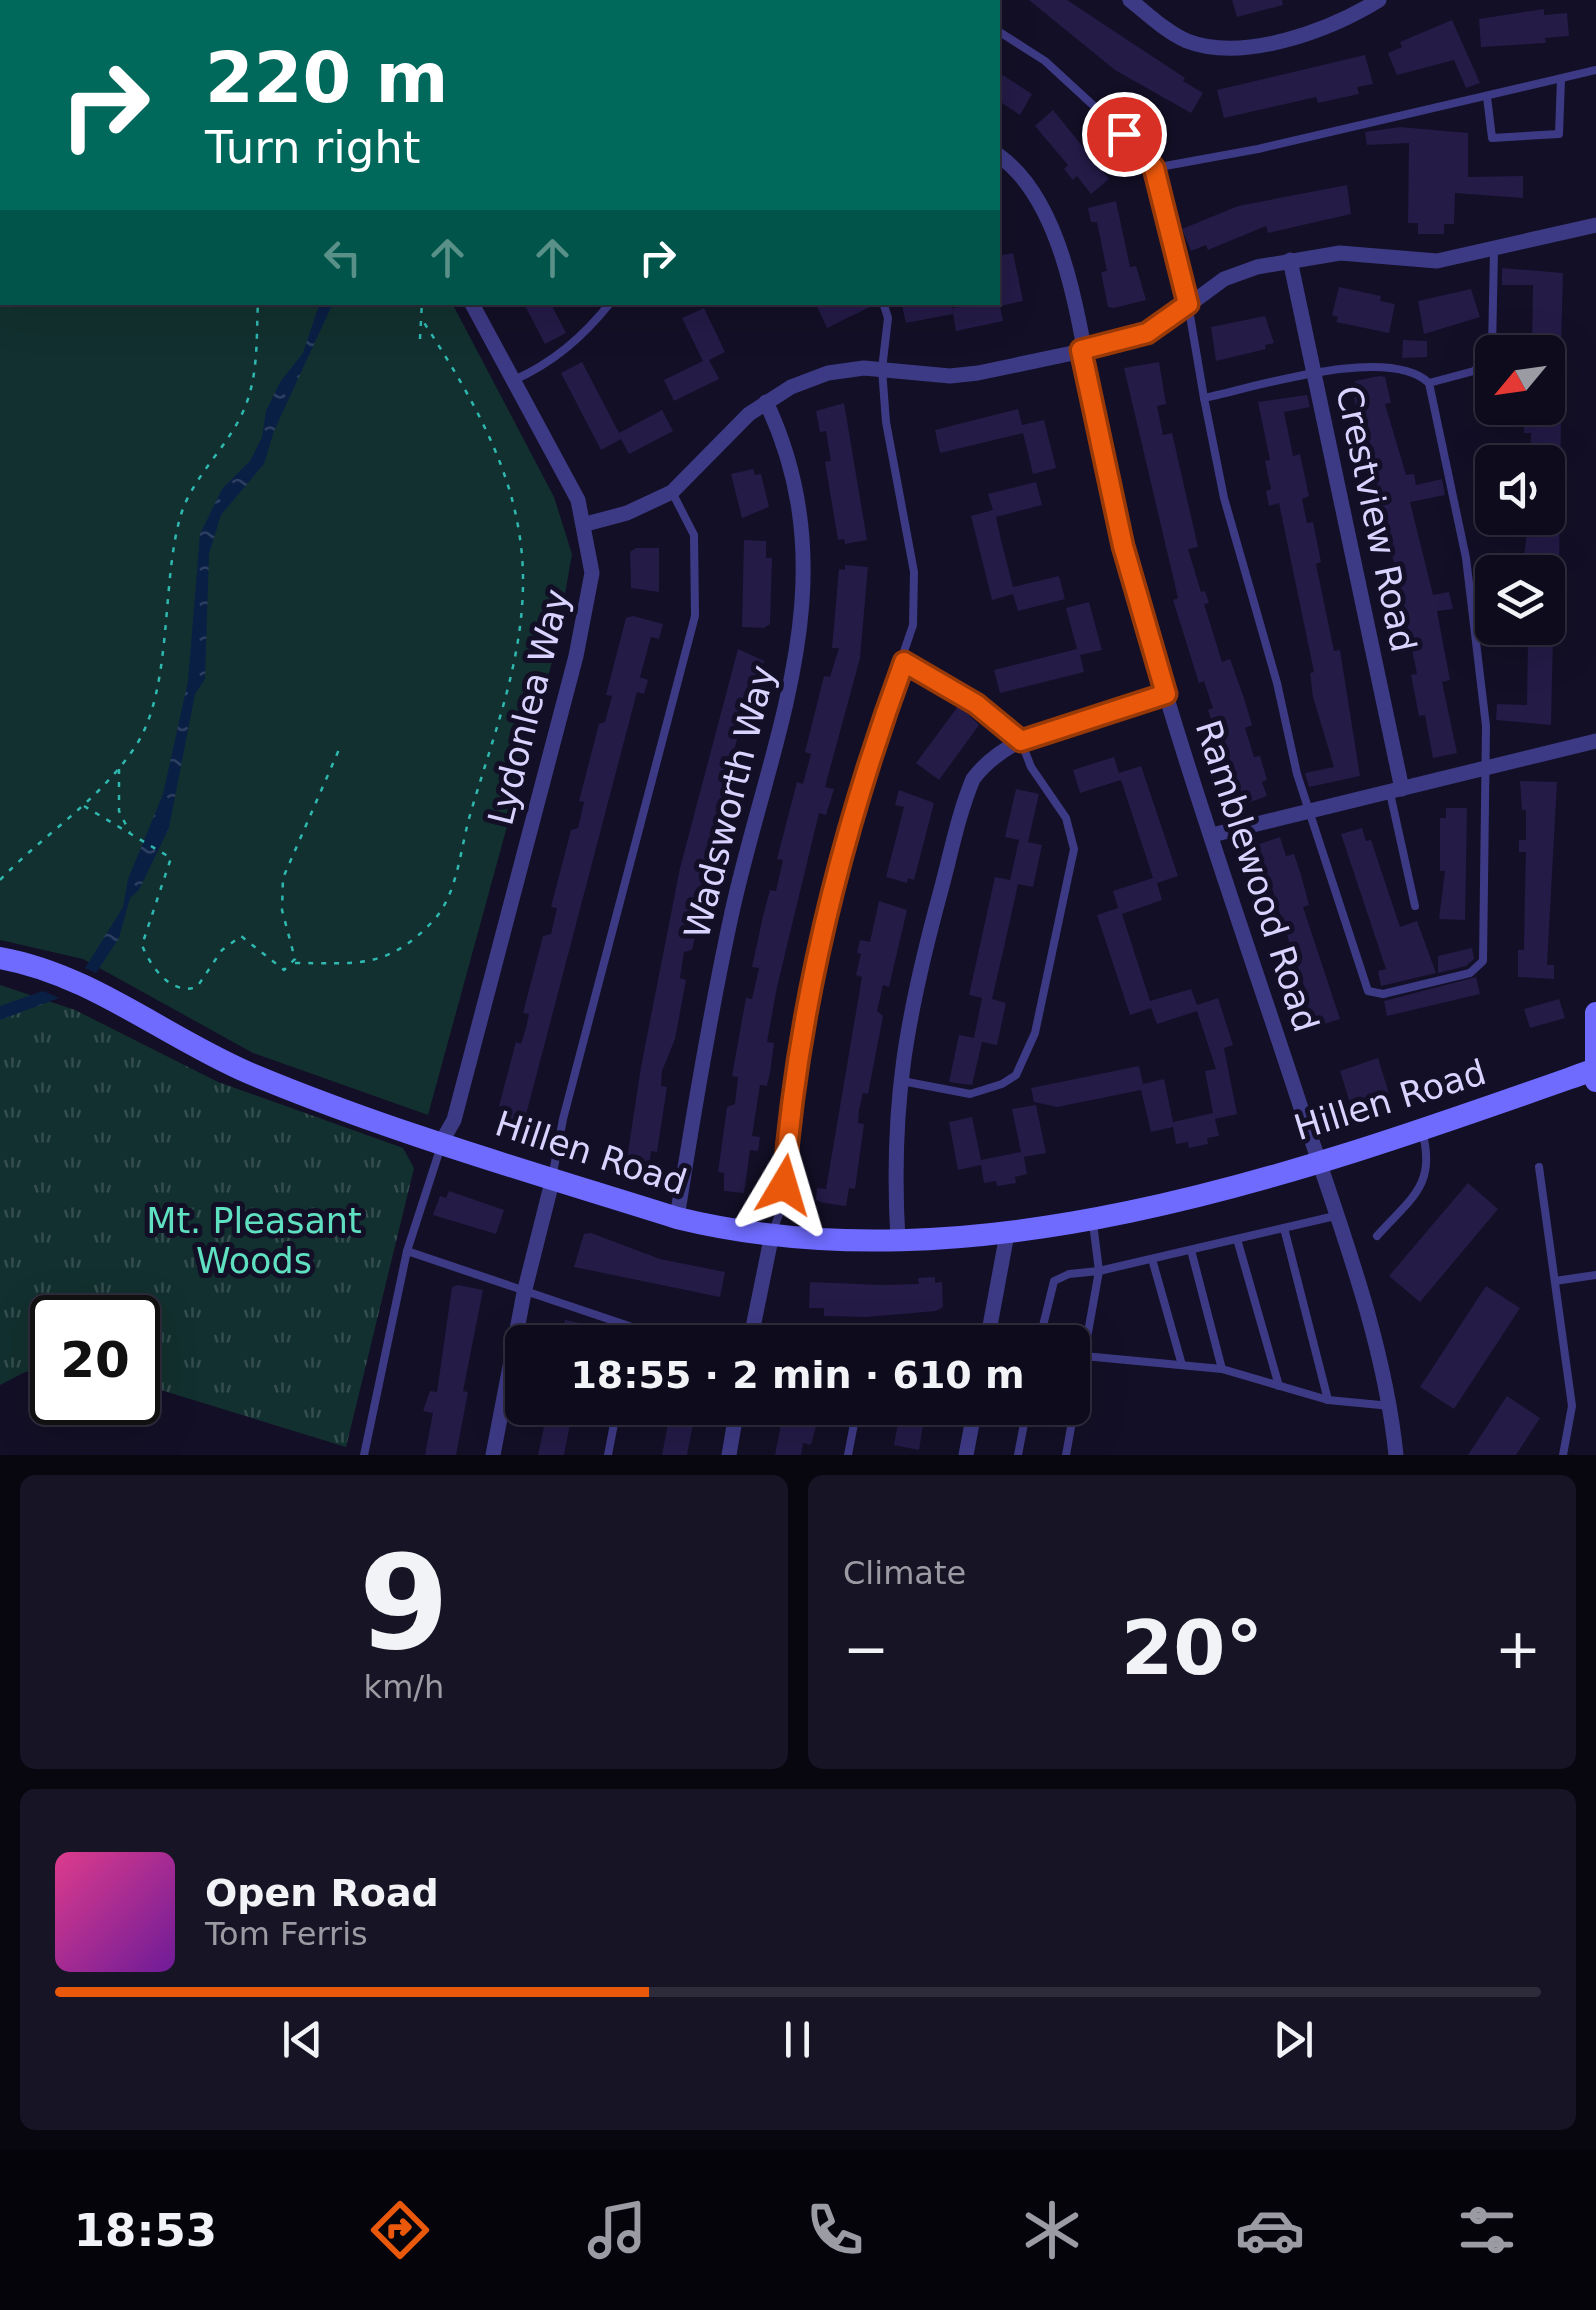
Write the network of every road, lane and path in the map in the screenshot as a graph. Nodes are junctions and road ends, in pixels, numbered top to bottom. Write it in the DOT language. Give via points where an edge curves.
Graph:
graph roads {
  1 [pos="1130,0"];
  2 [pos="1379,0"];
  3 [pos="1000,31"];
  4 [pos="1596,70"];
  5 [pos="1561,79"];
  6 [pos="1487,97"];
  7 [pos="1000,156"];
  8 [pos="1154,168"];
  9 [pos="1596,225"];
  10 [pos="1494,250"];
  11 [pos="1290,260"];
  12 [pos="1188,304"];
  13 [pos="258,305"];
  14 [pos="422,305"];
  15 [pos="473,305"];
  16 [pos="609,305"];
  17 [pos="883,305"];
  18 [pos="423,321"];
  19 [pos="420,339"];
  20 [pos="1081,350"];
  21 [pos="882,369"];
  22 [pos="1315,375"];
  23 [pos="512,381"];
  24 [pos="1429,382"];
  25 [pos="1204,398"];
  26 [pos="766,402"];
  27 [pos="672,492"];
  28 [pos="586,524"];
  29 [pos="904,662"];
  30 [pos="1166,694"];
  31 [pos="1021,741"];
  32 [pos="1596,741"];
  33 [pos="341,744"];
  34 [pos="119,767"];
  35 [pos="1487,768"];
  36 [pos="1396,791"];
  37 [pos="84,806"];
  38 [pos="1310,812"];
  39 [pos="1212,834"];
  40 [pos="137,838"];
  41 [pos="0,880"];
  42 [pos="1415,906"];
  43 [pos="0,958"];
  44 [pos="294,963"];
  45 [pos="1596,1013"];
  46 [pos="1596,1069"];
  47 [pos="898,1080"];
  48 [pos="1596,1081"];
  49 [pos="1422,1130"];
  50 [pos="442,1141"];
  51 [pos="1318,1161"];
  52 [pos="1540,1167"];
  53 [pos="553,1178"];
  54 [pos="1335,1216"];
  55 [pos="677,1218"];
  56 [pos="1092,1218"];
  57 [pos="1284,1228"];
  58 [pos="772,1234"];
  59 [pos="1007,1234"];
  60 [pos="1377,1236"];
  61 [pos="1237,1239"];
  62 [pos="898,1240"];
  63 [pos="1191,1250"];
  64 [pos="407,1251"];
  65 [pos="1152,1259"];
  66 [pos="1099,1271"];
  67 [pos="1596,1275"];
  68 [pos="1555,1281"];
  69 [pos="524,1293"];
  70 [pos="626,1325"];
  71 [pos="753,1325"];
  72 [pos="990,1325"];
  73 [pos="1043,1325"];
  74 [pos="1089,1325"];
  75 [pos="1090,1357"];
  76 [pos="1182,1366"];
  77 [pos="1222,1369"];
  78 [pos="1279,1386"];
  79 [pos="1328,1400"];
  80 [pos="1391,1406"];
  81 [pos="614,1425"];
  82 [pos="735,1425"];
  83 [pos="854,1425"];
  84 [pos="972,1425"];
  85 [pos="1024,1425"];
  86 [pos="1071,1425"];
  87 [pos="364,1455"];
  88 [pos="493,1455"];
  89 [pos="608,1455"];
  90 [pos="729,1455"];
  91 [pos="848,1455"];
  92 [pos="966,1455"];
  93 [pos="1018,1455"];
  94 [pos="1066,1455"];
  95 [pos="1396,1455"];
  96 [pos="1564,1455"];
  1 -- 2 [label="street" via="1177,36 1232,50 1326,29"];
  3 -- 8 [label="lane" via="1045,61"];
  4 -- 5 [label="lane"];
  5 -- 6 [label="lane"];
  5 -- 6 [label="lane" via="1559,134 1492,138"];
  6 -- 8 [label="lane"];
  7 -- 20 [label="street, Ramblewood Road" via="1027,181 1050,220"];
  8 -- 12 [label="lane"];
  9 -- 10 [label="street"];
  10 -- 11 [label="street" via="1437,262 1352,253"];
  10 -- 24 [label="lane" via="1492,350 1474,371"];
  11 -- 12 [label="street" via="1237,272"];
  11 -- 22 [label="street, Crestview Road"];
  12 -- 20 [label="street" via="1147,333"];
  12 -- 25 [label="lane"];
  13 -- 34 [label="path" via="249,397 180,513 151,705 144,730"];
  14 -- 18 [label="path"];
  15 -- 23 [label="street, Lydonlea Way"];
  16 -- 23 [label="lane" via="570,347"];
  17 -- 21 [label="lane" via="888,318"];
  18 -- 19 [label="path"];
  18 -- 44 [label="path" via="474,407 508,484 524,580 518,648 442,908 415,937 374,963"];
  20 -- 21 [label="street" via="950,376"];
  20 -- 30 [label="street, Ramblewood Road" via="1123,546"];
  21 -- 26 [label="street" via="828,373"];
  21 -- 29 [label="lane" via="914,572"];
  22 -- 24 [label="lane" via="1384,367 1418,372"];
  22 -- 25 [label="lane"];
  22 -- 36 [label="street, Crestview Road"];
  23 -- 28 [label="street, Lydonlea Way"];
  24 -- 35 [label="lane" via="1474,608"];
  25 -- 38 [label="lane" via="1224,498"];
  26 -- 27 [label="street"];
  26 -- 55 [label="street, Wadsworth Way" via="787,450 802,522 803,629 725,945"];
  27 -- 28 [label="street"];
  27 -- 53 [label="lane" via="694,536 695,616"];
  28 -- 50 [label="street, Lydonlea Way" via="592,573 576,656 454,1120"];
  29 -- 31 [label="lane" via="976,704"];
  29 -- 58 [label="lane" via="878,728 828,916"];
  30 -- 31 [label="street"];
  30 -- 39 [label="street, Ramblewood Road"];
  31 -- 47 [label="street" via="973,780 914,992"];
  31 -- 47 [label="lane" via="1066,818 1074,850 1025,1062 1002,1084 970,1094"];
  32 -- 35 [label="street"];
  33 -- 44 [label="path" via="283,878 282,910"];
  34 -- 37 [label="path"];
  34 -- 40 [label="path" via="119,811"];
  35 -- 36 [label="street"];
  35 -- 38 [label="lane" via="1483,961 1470,973 1383,994 1368,991"];
  36 -- 38 [label="street"];
  36 -- 42 [label="lane"];
  37 -- 40 [label="path"];
  37 -- 41 [label="path"];
  38 -- 39 [label="street"];
  39 -- 51 [label="street, Ramblewood Road"];
  40 -- 44 [label="path" via="171,861 142,945 165,979 182,990 197,988 222,950 242,936 282,969"];
  43 -- 50 [label="street, Hillen Road" via="69,978 245,1071"];
  45 -- 46 [label="street"];
  46 -- 48 [label="street"];
  46 -- 49 [label="street, Hillen Road"];
  47 -- 62 [label="street"];
  49 -- 51 [label="street, Hillen Road"];
  49 -- 60 [label="lane" via="1430,1159 1424,1183"];
  50 -- 53 [label="street, Hillen Road"];
  50 -- 64 [label="lane"];
  51 -- 54 [label="street, Ramblewood Road"];
  51 -- 56 [label="street, Hillen Road"];
  52 -- 68 [label="lane"];
  53 -- 55 [label="street, Hillen Road"];
  53 -- 69 [label="street"];
  54 -- 57 [label="lane"];
  54 -- 80 [label="street, Ramblewood Road"];
  55 -- 58 [label="street, Hillen Road"];
  56 -- 59 [label="street, Hillen Road"];
  56 -- 66 [label="lane"];
  57 -- 61 [label="lane"];
  57 -- 79 [label="lane"];
  58 -- 62 [label="street, Hillen Road"];
  58 -- 71 [label="street"];
  59 -- 62 [label="street, Hillen Road"];
  59 -- 72 [label="street"];
  61 -- 63 [label="lane"];
  61 -- 78 [label="lane"];
  63 -- 65 [label="lane"];
  63 -- 77 [label="lane"];
  64 -- 69 [label="lane"];
  64 -- 87 [label="lane"];
  65 -- 66 [label="lane"];
  65 -- 76 [label="lane"];
  66 -- 73 [label="lane" via="1054,1281"];
  66 -- 74 [label="lane"];
  67 -- 68 [label="lane"];
  68 -- 96 [label="lane" via="1572,1406"];
  69 -- 70 [label="lane"];
  69 -- 88 [label="street"];
  75 -- 76 [label="lane"];
  76 -- 77 [label="lane"];
  77 -- 78 [label="lane"];
  78 -- 79 [label="lane"];
  79 -- 80 [label="lane"];
  80 -- 95 [label="street, Ramblewood Road"];
  81 -- 89 [label="lane"];
  82 -- 90 [label="street"];
  83 -- 91 [label="lane"];
  84 -- 92 [label="street"];
  85 -- 93 [label="lane"];
  86 -- 94 [label="lane"];
}
